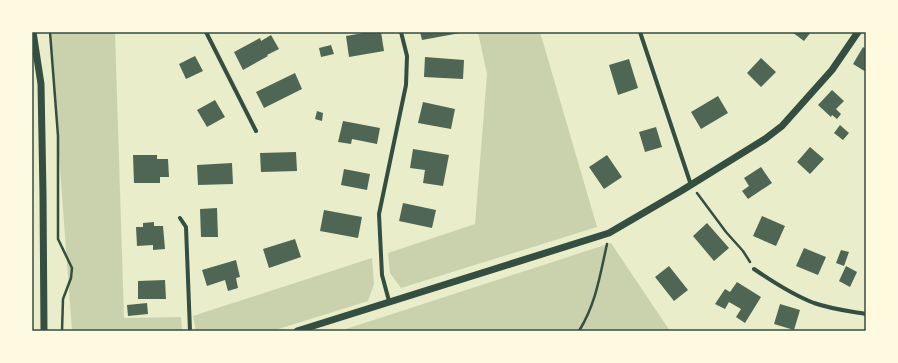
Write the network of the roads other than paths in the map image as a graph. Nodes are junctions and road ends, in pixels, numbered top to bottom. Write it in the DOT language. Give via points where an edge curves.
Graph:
graph roads {
  1 [pos="33,32"];
  2 [pos="206,32"];
  3 [pos="401,32"];
  4 [pos="640,32"];
  5 [pos="858,32"];
  6 [pos="256,131"];
  7 [pos="691,185"];
  8 [pos="180,218"];
  9 [pos="754,269"];
  10 [pos="389,301"];
  11 [pos="866,314"];
  12 [pos="320,328"];
  13 [pos="44,331"];
  14 [pos="190,331"];
  15 [pos="297,331"];
  1 -- 13 [label="street" via="41,84"];
  2 -- 6 [label="street"];
  3 -- 10 [label="street" via="407,56 406,85 379,214 382,275"];
  4 -- 7 [label="street"];
  5 -- 7 [label="street" via="832,70 782,126"];
  7 -- 10 [label="street" via="609,233"];
  8 -- 14 [label="street" via="186,228"];
  9 -- 11 [label="street" via="789,291 814,302"];
  10 -- 12 [label="street"];
  12 -- 15 [label="street"];
}
